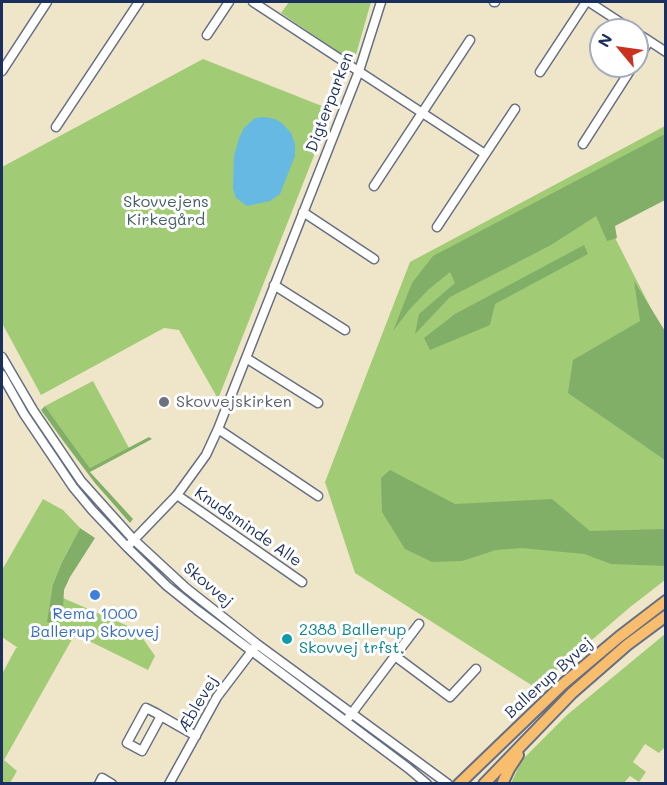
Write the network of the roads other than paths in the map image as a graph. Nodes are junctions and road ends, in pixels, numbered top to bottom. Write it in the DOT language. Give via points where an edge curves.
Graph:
graph roads {
  1 [pos="47,2"];
  2 [pos="139,2"];
  3 [pos="229,2"];
  4 [pos="253,2"];
  5 [pos="381,2"];
  6 [pos="587,2"];
  7 [pos="613,18"];
  8 [pos="207,35"];
  9 [pos="470,40"];
  10 [pos="649,41"];
  11 [pos="666,52"];
  12 [pos="2,71"];
  13 [pos="359,71"];
  14 [pos="540,72"];
  15 [pos="625,78"];
  16 [pos="515,109"];
  17 [pos="422,113"];
  18 [pos="56,128"];
  19 [pos="583,144"];
  20 [pos="485,154"];
  21 [pos="374,186"];
  22 [pos="303,212"];
  23 [pos="437,227"];
  24 [pos="374,259"];
  25 [pos="274,285"];
  26 [pos="345,330"];
  27 [pos="2,357"];
  28 [pos="246,358"];
  29 [pos="2,375"];
  30 [pos="318,404"];
  31 [pos="218,429"];
  32 [pos="177,495"];
  33 [pos="318,496"];
  34 [pos="133,539"];
  35 [pos="127,547"];
  36 [pos="302,582"];
  37 [pos="666,601"];
  38 [pos="666,616"];
  39 [pos="419,624"];
  40 [pos="255,648"];
  41 [pos="395,656"];
  42 [pos="476,669"];
  43 [pos="352,713"];
  44 [pos="161,716"];
  45 [pos="346,722"];
  46 [pos="538,728"];
  47 [pos="196,736"];
  48 [pos="171,781"];
  49 [pos="99,783"];
  50 [pos="112,783"];
  51 [pos="182,783"];
  52 [pos="427,783"];
  53 [pos="448,783"];
  54 [pos="459,783"];
  55 [pos="484,783"];
  56 [pos="502,783"];
  1 -- 12 [label="street"];
  2 -- 18 [label="street"];
  3 -- 8 [label="street"];
  4 -- 13 [label="street"];
  5 -- 13 [label="street, Digterparken"];
  6 -- 7 [label="street"];
  6 -- 14 [label="street"];
  9 -- 17 [label="street"];
  10 -- 11 [label="street"];
  13 -- 17 [label="street"];
  13 -- 22 [label="street, Digterparken"];
  15 -- 19 [label="street"];
  16 -- 20 [label="street"];
  17 -- 20 [label="street"];
  17 -- 21 [label="street"];
  20 -- 23 [label="street"];
  22 -- 24 [label="street"];
  22 -- 25 [label="street, Digterparken"];
  25 -- 26 [label="street"];
  25 -- 28 [label="street, Digterparken"];
  27 -- 34 [label="street, Skovvej" via="81,481"];
  28 -- 30 [label="street"];
  28 -- 31 [label="street, Digterparken"];
  29 -- 35 [label="street, Skovvej" via="73,487"];
  31 -- 32 [label="street, Digterparken" via="206,455"];
  31 -- 33 [label="street"];
  32 -- 34 [label="street, Digterparken"];
  32 -- 36 [label="street, Knudsminde Alle"];
  34 -- 35 [label="street, Digterparken"];
  34 -- 40 [label="street, Skovvej"];
  35 -- 40 [label="street, Skovvej" via="197,610"];
  37 -- 54 [label="main road, Ballerup Byvej" via="556,690"];
  38 -- 46 [label="main road, Ballerup Byvej" via="627,645"];
  39 -- 41 [label="street"];
  40 -- 43 [label="street, Skovvej"];
  40 -- 45 [label="street, Skovvej"];
  40 -- 47 [label="street, Æblevej" via="217,697"];
  41 -- 42 [label="street" via="450,697"];
  41 -- 43 [label="street"];
  43 -- 45 [label="street"];
  43 -- 53 [label="street, Skovvej"];
  44 -- 44 [label="street" via="146,708 126,743 142,751"];
  44 -- 47 [label="street"];
  45 -- 52 [label="street, Skovvej"];
  46 -- 55 [label="main road, Ballerup Byvej"];
  46 -- 56 [label="main road"];
  47 -- 48 [label="street, Æblevej"];
  48 -- 51 [label="street"];
  49 -- 50 [label="street" via="102,778"];
}
